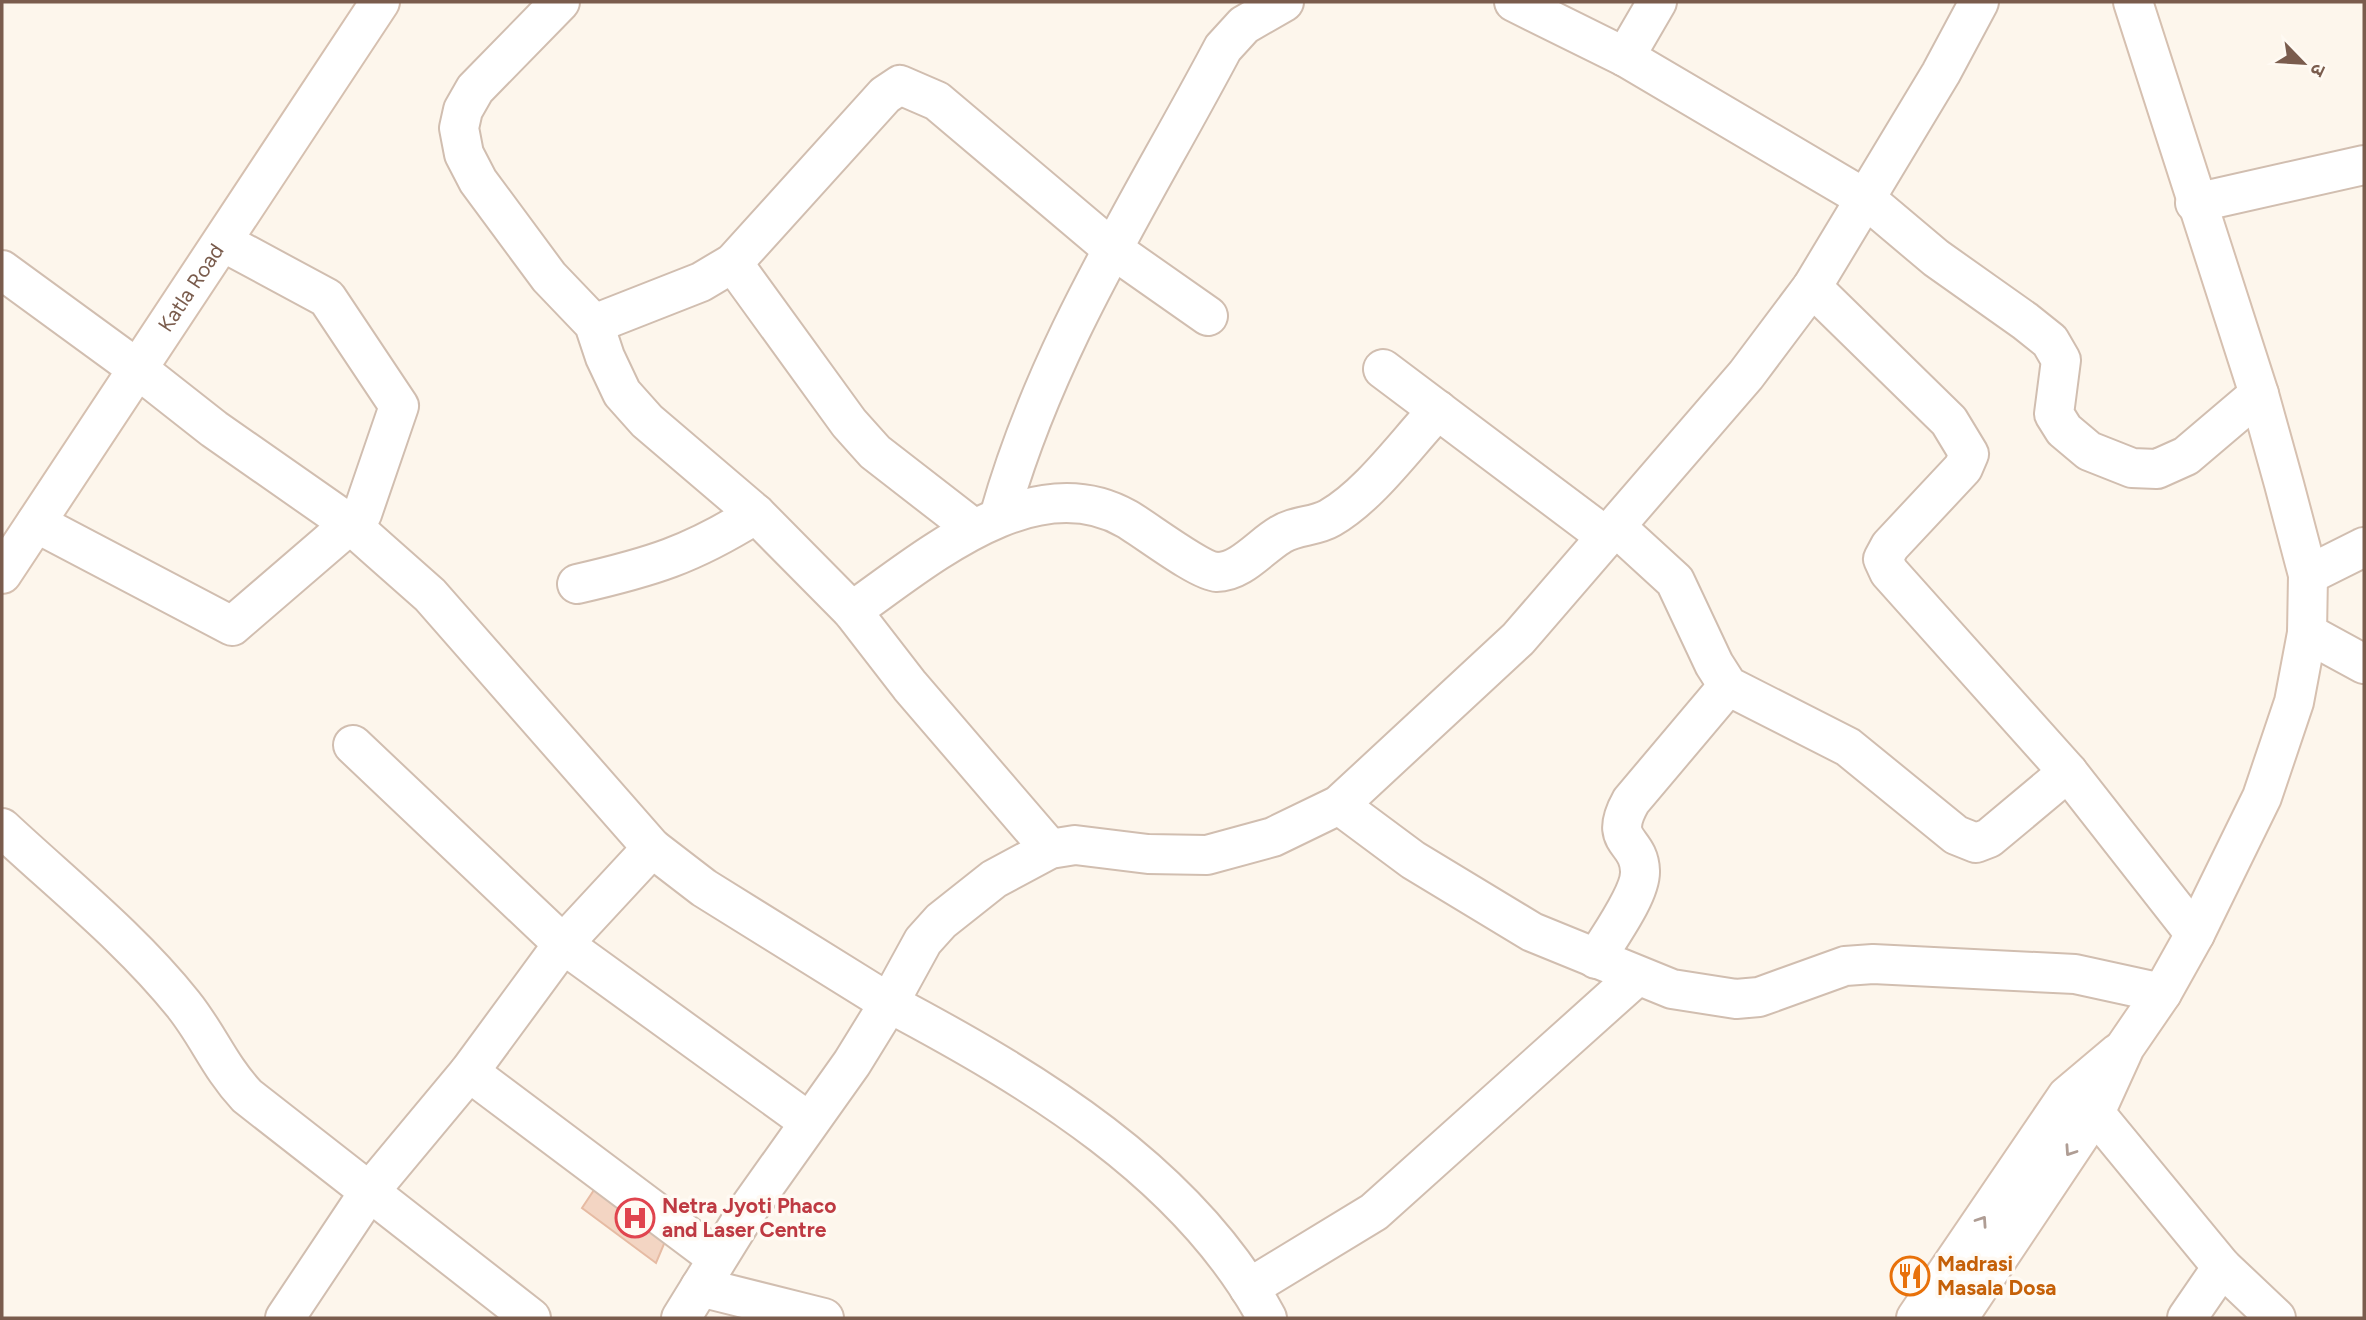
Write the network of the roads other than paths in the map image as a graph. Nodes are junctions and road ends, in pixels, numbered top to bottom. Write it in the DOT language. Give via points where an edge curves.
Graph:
graph roads {
  1 [pos="380,2"];
  2 [pos="560,2"];
  3 [pos="1284,2"];
  4 [pos="1514,2"];
  5 [pos="1657,2"];
  6 [pos="1979,2"];
  7 [pos="2133,2"];
  8 [pos="1625,57"];
  9 [pos="2364,165"];
  10 [pos="1866,199"];
  11 [pos="2195,203"];
  12 [pos="223,242"];
  13 [pos="1111,248"];
  14 [pos="733,263"];
  15 [pos="2,270"];
  16 [pos="1812,287"];
  17 [pos="1208,316"];
  18 [pos="594,324"];
  19 [pos="1383,369"];
  20 [pos="139,370"];
  21 [pos="2259,394"];
  22 [pos="1438,410"];
  23 [pos="757,514"];
  24 [pos="986,522"];
  25 [pos="36,523"];
  26 [pos="349,524"];
  27 [pos="1610,531"];
  28 [pos="2364,547"];
  29 [pos="2,574"];
  30 [pos="2308,575"];
  31 [pos="577,584"];
  32 [pos="852,611"];
  33 [pos="2307,634"];
  34 [pos="2364,664"];
  35 [pos="1728,686"];
  36 [pos="353,745"];
  37 [pos="2068,772"];
  38 [pos="1339,805"];
  39 [pos="2,828"];
  40 [pos="652,848"];
  41 [pos="1050,849"];
  42 [pos="2194,934"];
  43 [pos="564,944"];
  44 [pos="1596,959"];
  45 [pos="1637,976"];
  46 [pos="2162,993"];
  47 [pos="889,1003"];
  48 [pos="2125,1047"];
  49 [pos="469,1072"];
  50 [pos="2095,1113"];
  51 [pos="809,1122"];
  52 [pos="369,1192"];
  53 [pos="2222,1267"];
  54 [pos="699,1288"];
  55 [pos="1258,1303"];
  56 [pos="285,1318"];
  57 [pos="531,1318"];
  58 [pos="824,1318"];
  59 [pos="1916,1318"];
  60 [pos="1958,1318"];
  61 [pos="2187,1318"];
  62 [pos="2276,1318"];
  1 -- 12 [label="street, Katla Road"];
  2 -- 18 [label="street" via="475,89 459,128 464,154 478,181 549,277"];
  3 -- 13 [label="street" via="1244,25 1223,48"];
  4 -- 8 [label="street"];
  5 -- 8 [label="street"];
  6 -- 10 [label="street"];
  7 -- 11 [label="street"];
  8 -- 10 [label="street"];
  9 -- 11 [label="street"];
  10 -- 16 [label="street"];
  10 -- 21 [label="street" via="1936,258 2050,341 2061,360 2054,414 2088,451 2132,468 2157,469 2186,456"];
  11 -- 21 [label="street"];
  12 -- 20 [label="street, Katla Road"];
  12 -- 26 [label="street" via="327,298 399,405 362,514"];
  13 -- 14 [label="street" via="977,132 937,102 900,85 885,94"];
  13 -- 17 [label="street"];
  13 -- 24 [label="street" via="1055,362"];
  14 -- 18 [label="street" via="701,282"];
  14 -- 24 [label="street" via="875,452"];
  15 -- 20 [label="street"];
  16 -- 27 [label="street" via="1738,384"];
  16 -- 37 [label="street" via="1949,421 1969,454 1963,468 1890,546 1883,559 1889,572"];
  18 -- 23 [label="street" via="622,393 646,421"];
  19 -- 22 [label="street"];
  20 -- 25 [label="street, Katla Road"];
  20 -- 26 [label="street"];
  21 -- 30 [label="street"];
  22 -- 24 [label="street" via="1352,503 1327,520 1281,534 1230,570 1214,572 1118,514 1068,501"];
  22 -- 27 [label="street"];
  23 -- 31 [label="street" via="679,557"];
  23 -- 32 [label="street"];
  24 -- 32 [label="street"];
  25 -- 26 [label="street" via="232,626"];
  25 -- 29 [label="street, Katla Road"];
  26 -- 40 [label="street" via="430,596"];
  27 -- 35 [label="street" via="1675,581"];
  27 -- 38 [label="street" via="1518,639"];
  28 -- 30 [label="street"];
  30 -- 33 [label="street"];
  32 -- 41 [label="street"];
  33 -- 34 [label="street"];
  33 -- 42 [label="street" via="2294,702 2262,797"];
  35 -- 37 [label="street" via="1848,747 1948,830 1976,843 1989,838"];
  35 -- 44 [label="street" via="1621,818 1622,834 1638,861 1637,889"];
  36 -- 43 [label="street"];
  37 -- 42 [label="street"];
  38 -- 41 [label="street" via="1273,836 1207,855 1075,845"];
  38 -- 44 [label="street" via="1464,893 1544,938"];
  39 -- 52 [label="street" via="146,963 183,1004 226,1073 247,1096"];
  40 -- 43 [label="street"];
  40 -- 47 [label="street" via="704,888"];
  41 -- 47 [label="street" via="994,879 940,921 923,941"];
  42 -- 46 [label="street"];
  43 -- 49 [label="street"];
  43 -- 51 [label="street"];
  44 -- 45 [label="street"];
  45 -- 46 [label="street" via="1672,989 1736,999 1759,997 1845,966 1922,965 2076,974"];
  45 -- 55 [label="street" via="1374,1212"];
  46 -- 48 [label="street"];
  47 -- 51 [label="street"];
  47 -- 55 [label="street" via="1000,1065 1124,1153 1208,1230"];
  48 -- 50 [label="street"];
  59 -- 48 [label="street, one-way" via="2067,1096"];
  49 -- 52 [label="street"];
  49 -- 54 [label="street"];
  50 -- 53 [label="street"];
  50 -- 60 [label="street, one-way"];
  51 -- 54 [label="street"];
  52 -- 56 [label="street"];
  52 -- 57 [label="street"];
  53 -- 61 [label="street"];
  53 -- 62 [label="street"];
  54 -- 58 [label="street"];
}
